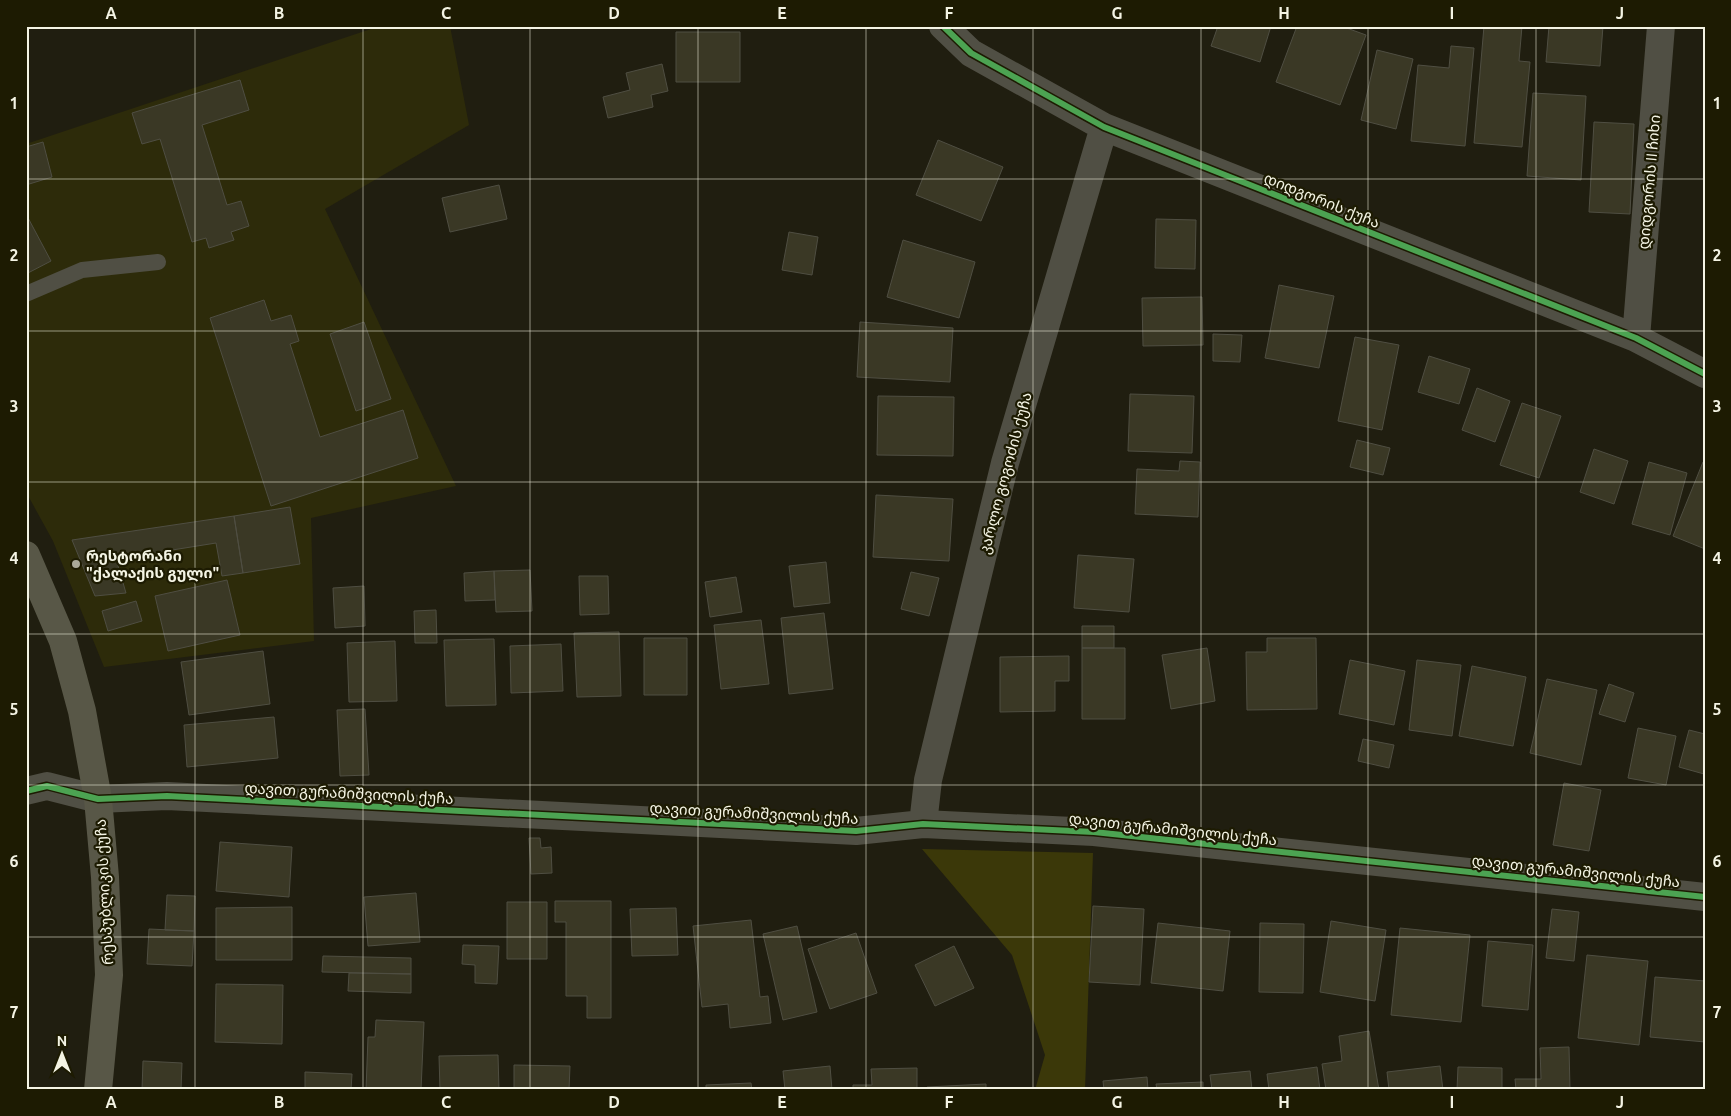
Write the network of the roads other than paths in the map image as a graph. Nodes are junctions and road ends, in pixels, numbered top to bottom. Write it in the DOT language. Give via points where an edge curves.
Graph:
graph roads {
  1 [pos="943,26"];
  2 [pos="1661,26"];
  3 [pos="1104,127"];
  4 [pos="158,262"];
  5 [pos="26,294"];
  6 [pos="1636,338"];
  7 [pos="1705,374"];
  8 [pos="26,555"];
  9 [pos="26,791"];
  10 [pos="98,799"];
  11 [pos="923,824"];
  12 [pos="1705,898"];
  13 [pos="98,1090"];
  1 -- 3 [label="street, დიდგორის ქუჩა" via="971,53"];
  2 -- 6 [label="street, დიდგორის II ჩიხი"];
  3 -- 6 [label="street, დიდგორის ქუჩა"];
  3 -- 11 [label="street, კარლო გოგოძის ქუჩა" via="1005,463 928,780"];
  4 -- 5 [label="lane" via="82,270"];
  6 -- 7 [label="street, დიდგორის ქუჩა"];
  8 -- 10 [label="main road, რესპუბლიკის ქუჩა" via="63,641 82,711"];
  9 -- 10 [label="street, დავით გურამიშვილის ქუჩა" via="47,786"];
  10 -- 11 [label="street, დავით გურამიშვილის ქუჩა" via="167,796 856,831"];
  10 -- 13 [label="main road, რესპუბლიკის ქუჩა" via="109,975"];
  11 -- 12 [label="street, დავით გურამიშვილის ქუჩა" via="1094,832"];
}
